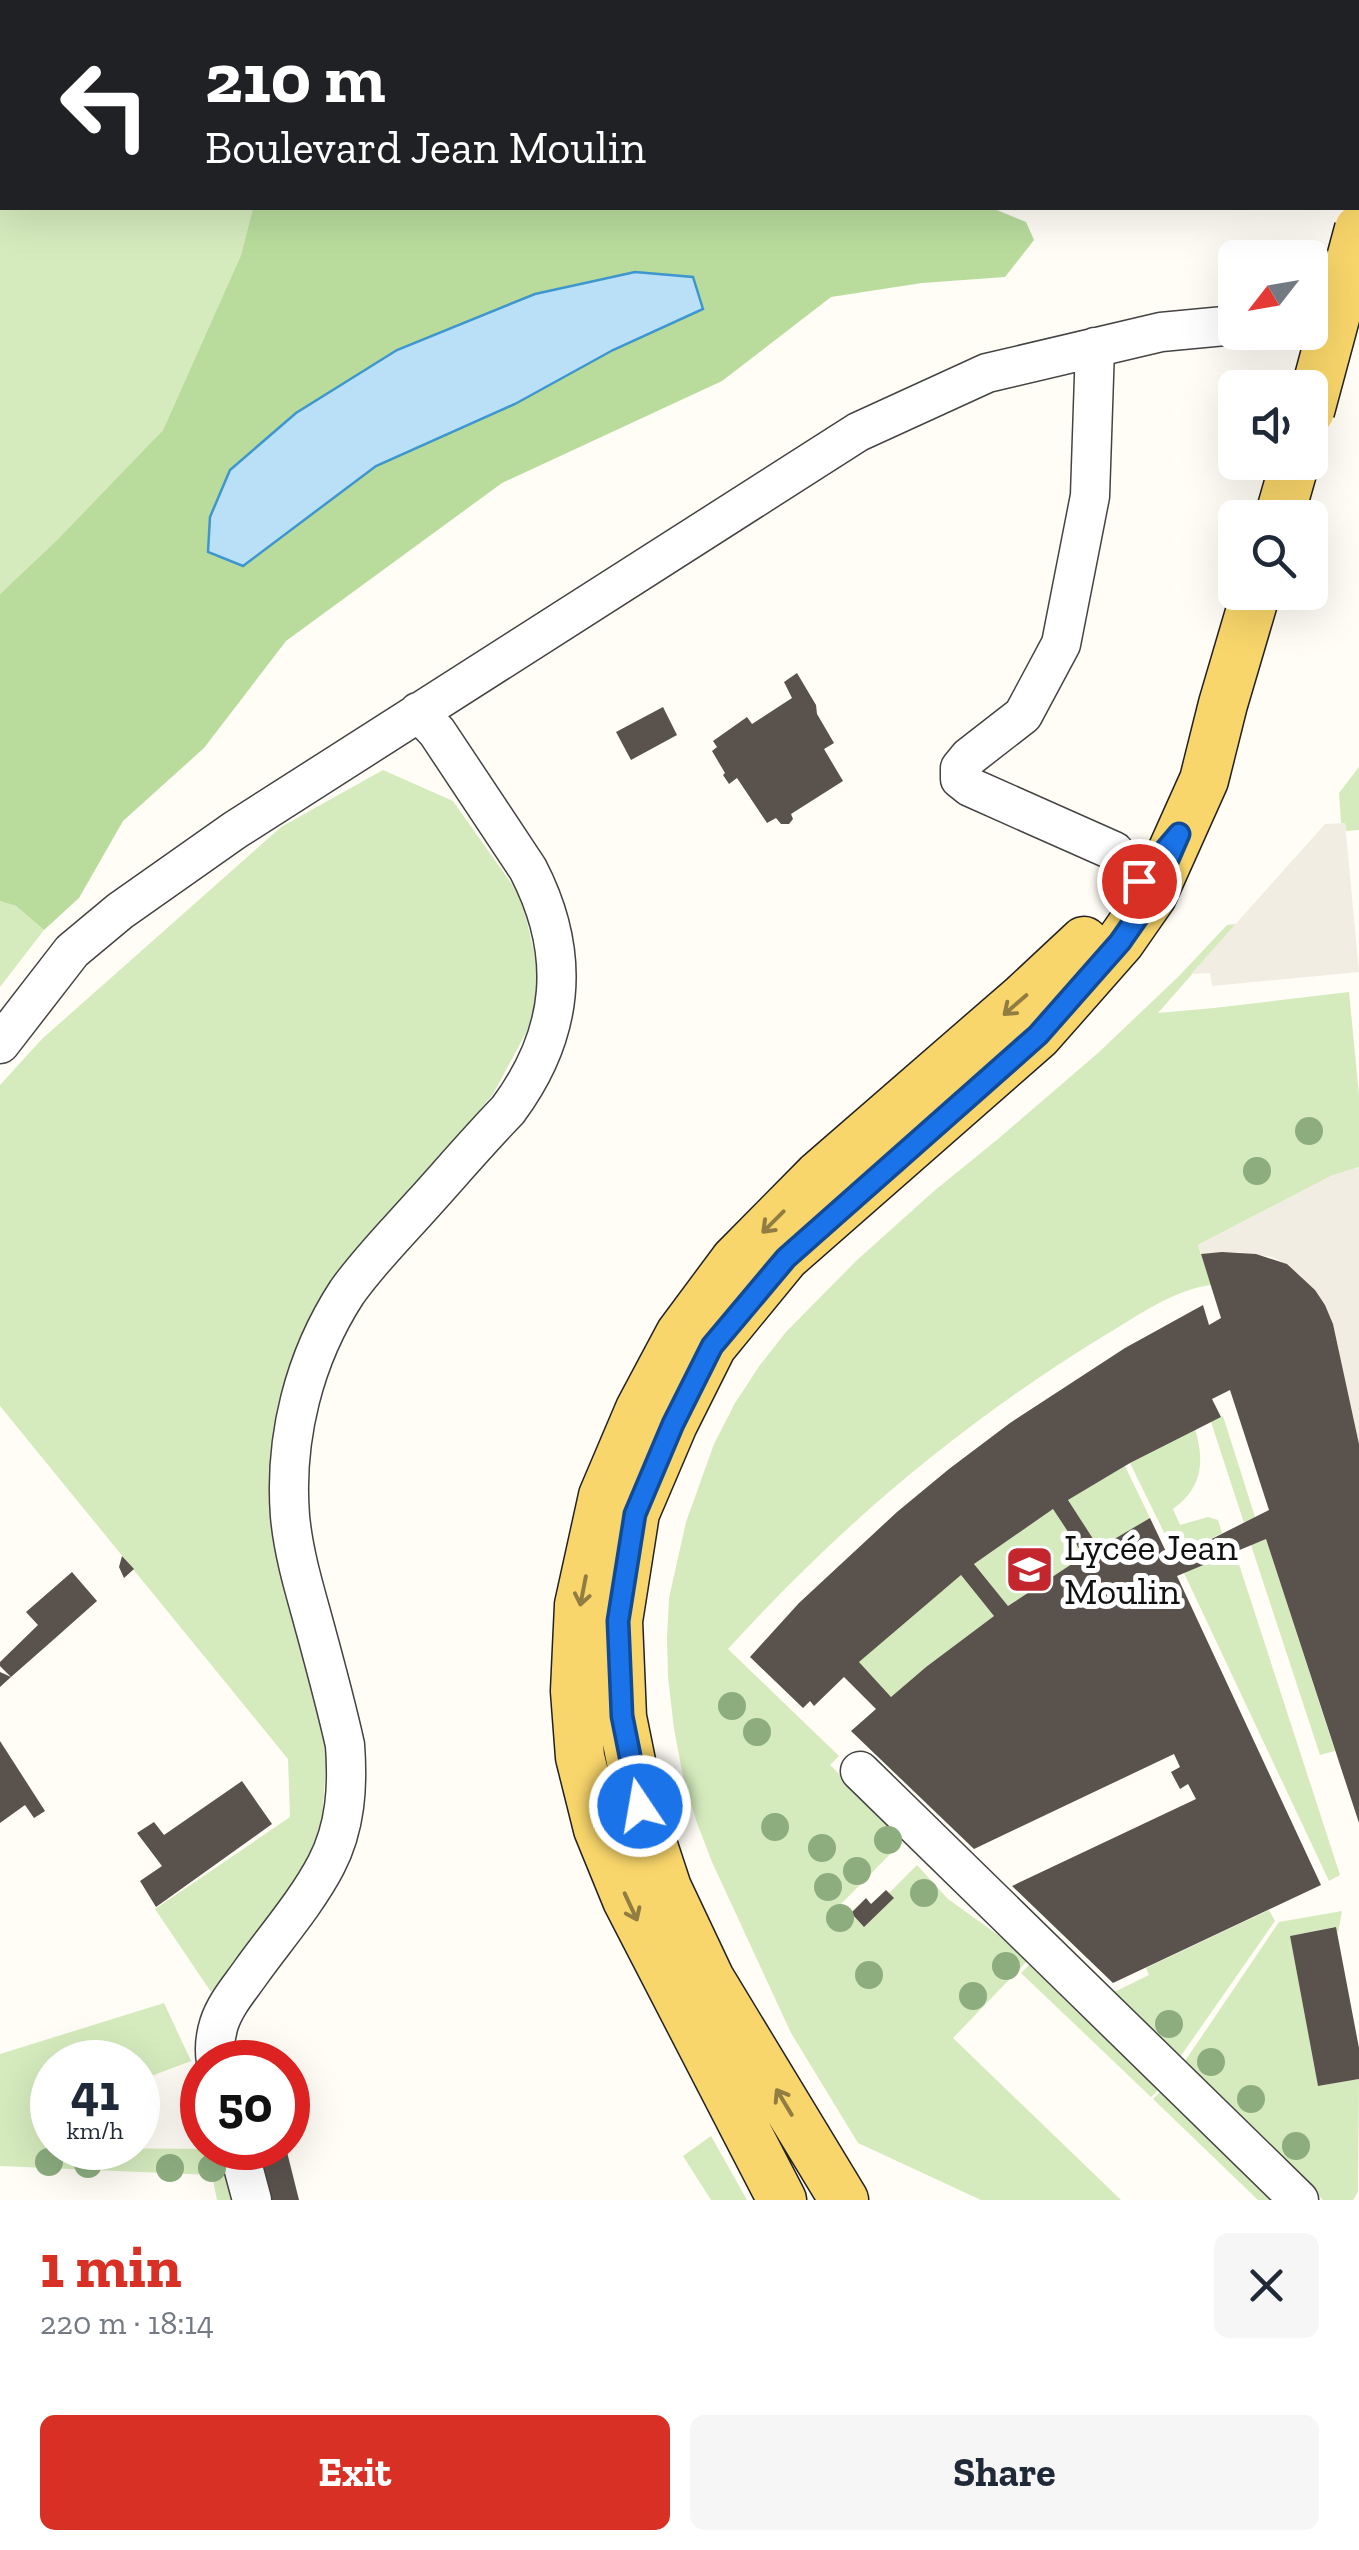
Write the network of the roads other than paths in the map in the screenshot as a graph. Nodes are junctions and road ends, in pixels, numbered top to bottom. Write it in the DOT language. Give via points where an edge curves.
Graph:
graph roads {
  1 [pos="1359,229"];
  2 [pos="1359,318"];
  3 [pos="1328,320"];
  4 [pos="1218,327"];
  5 [pos="1095,347"];
  6 [pos="1321,370"];
  7 [pos="1251,610"];
  8 [pos="418,712"];
  9 [pos="1179,834"];
  10 [pos="1139,881"];
  11 [pos="0,1044"];
  12 [pos="860,1771"];
  13 [pos="215,2040"];
  14 [pos="244,2170"];
  15 [pos="252,2200"];
  16 [pos="782,2200"];
  17 [pos="844,2200"];
  18 [pos="1299,2200"];
  1 -- 6 [label="main road, bridge"];
  2 -- 3 [label="street"];
  4 -- 5 [label="street"];
  5 -- 8 [label="street" via="987,373 858,432"];
  5 -- 10 [label="street" via="1090,496 1061,644 1023,715 968,757 960,779 1114,851"];
  7 -- 9 [label="main road" via="1204,780"];
  8 -- 11 [label="street" via="120,910 72,951"];
  8 -- 13 [label="street" via="540,892 555,944 556,1002 526,1086 370,1261 328,1325 300,1396 288,1476 290,1518 345,1745 345,1806 313,1886 226,2009"];
  9 -- 10 [label="main road"];
  17 -- 9 [label="main road, one-way" via="710,1979 667,1888 640,1806 622,1716 618,1621 635,1514 712,1346 786,1258 1038,1035 1120,942 1152,896"];
  10 -- 16 [label="main road, one-way" via="1051,972 819,1175 735,1260 680,1334 603,1496 579,1605 575,1690 580,1757 598,1829"];
  12 -- 18 [label="street"];
  14 -- 15 [label="street"];
}
